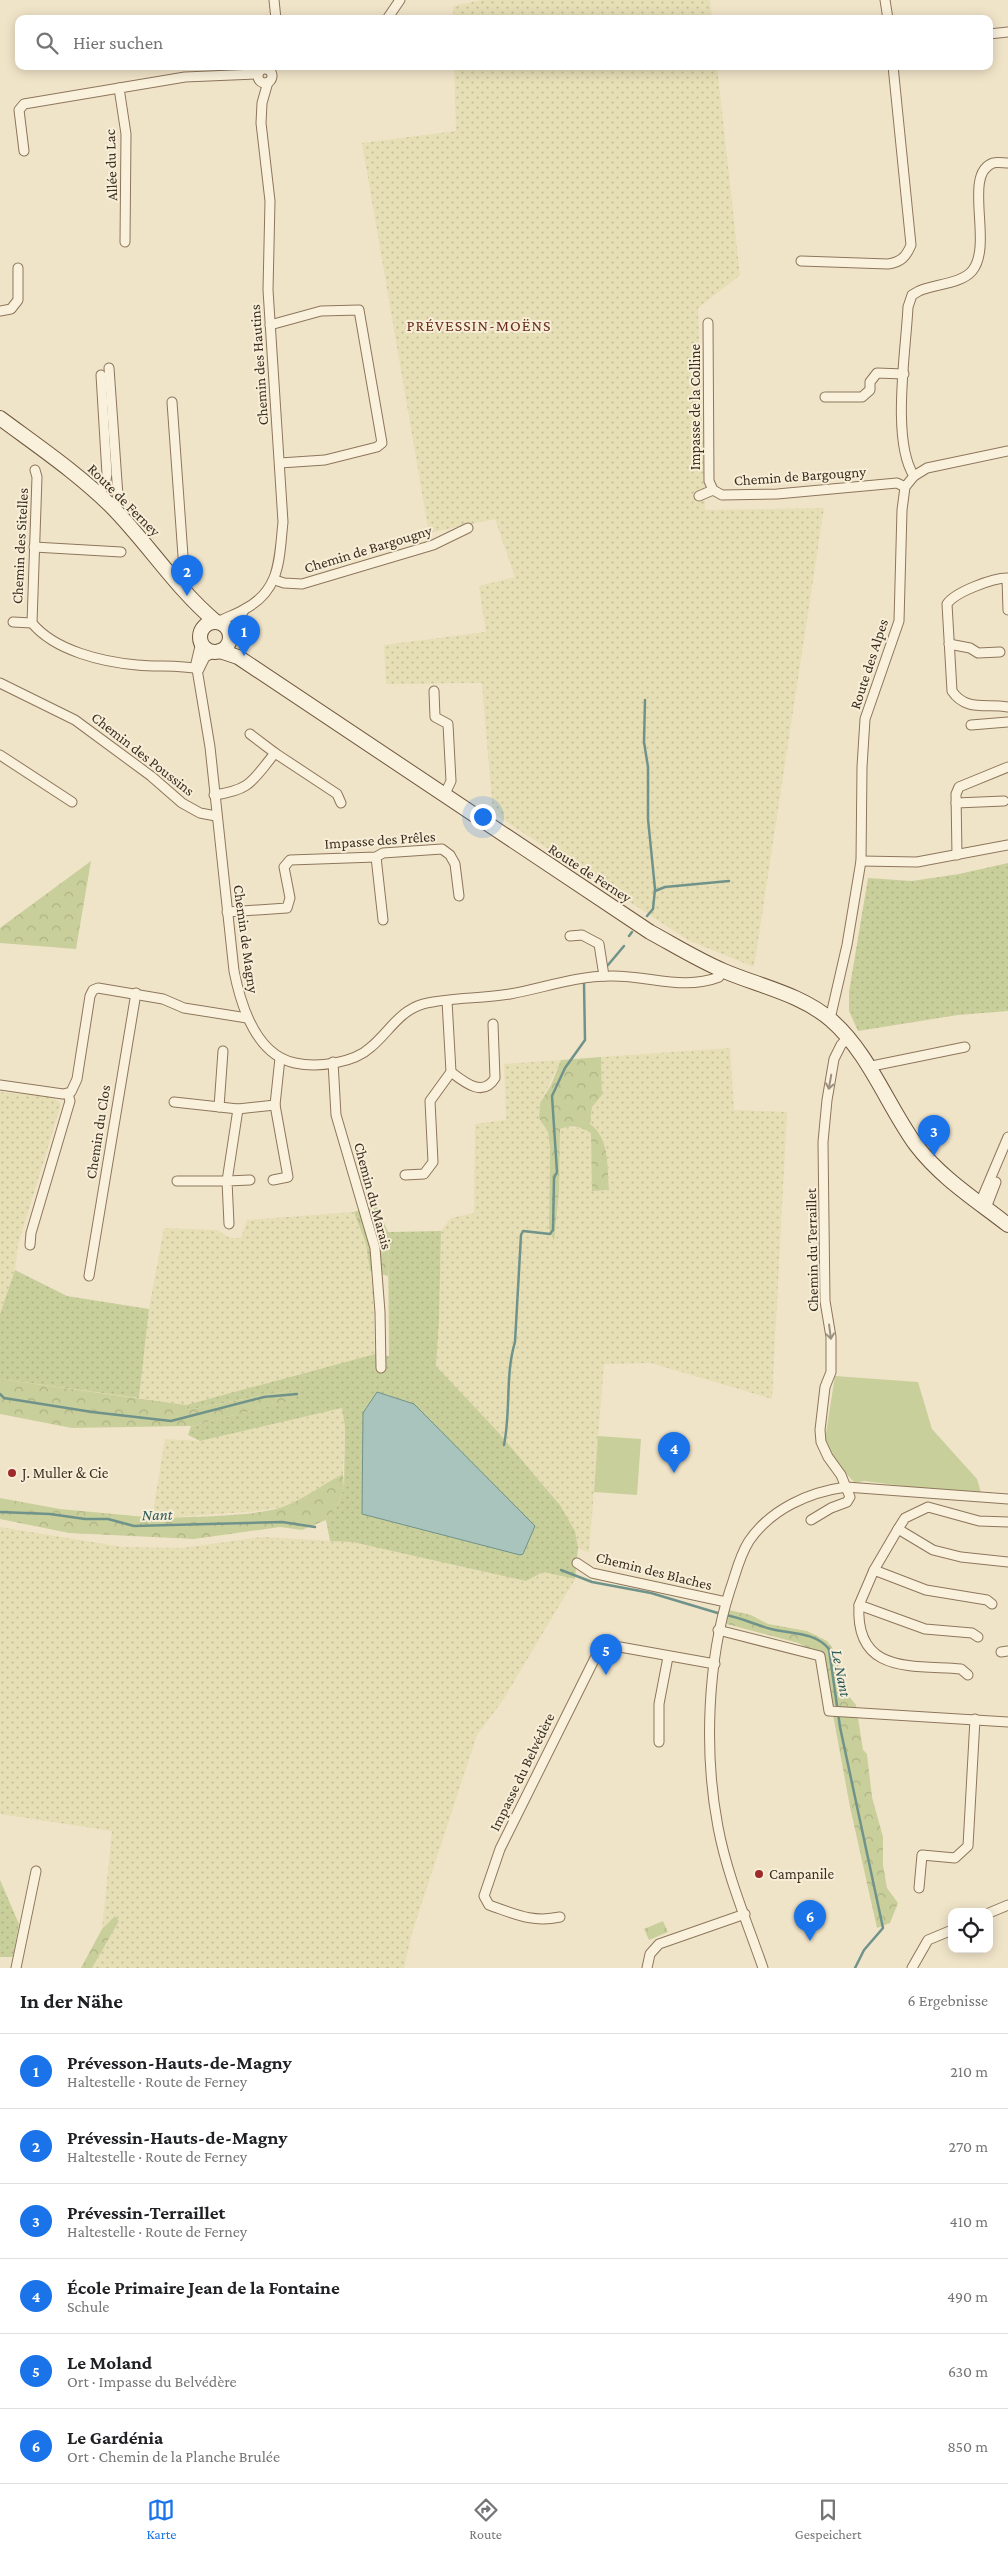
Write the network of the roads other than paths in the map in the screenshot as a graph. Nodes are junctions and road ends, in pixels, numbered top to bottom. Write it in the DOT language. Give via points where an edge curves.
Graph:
graph roads {
  1 [pos="274,0"];
  2 [pos="400,0"];
  3 [pos="885,0"];
  4 [pos="276,15"];
  5 [pos="390,15"];
  6 [pos="887,15"];
  7 [pos="1008,32"];
  8 [pos="993,34"];
  9 [pos="893,70"];
  10 [pos="265,73"];
  11 [pos="119,88"];
  12 [pos="24,151"];
  13 [pos="1008,163"];
  14 [pos="125,242"];
  15 [pos="801,261"];
  16 [pos="18,268"];
  17 [pos="0,310"];
  18 [pos="708,323"];
  19 [pos="270,325"];
  20 [pos="109,368"];
  21 [pos="904,374"];
  22 [pos="101,375"];
  23 [pos="825,397"];
  24 [pos="172,402"];
  25 [pos="0,418"];
  26 [pos="1008,451"];
  27 [pos="280,463"];
  28 [pos="35,470"];
  29 [pos="914,476"];
  30 [pos="905,487"];
  31 [pos="713,490"];
  32 [pos="99,494"];
  33 [pos="698,496"];
  34 [pos="113,508"];
  35 [pos="468,528"];
  36 [pos="34,547"];
  37 [pos="121,552"];
  38 [pos="1007,578"];
  39 [pos="275,580"];
  40 [pos="177,582"];
  41 [pos="189,599"];
  42 [pos="244,610"];
  43 [pos="1008,610"];
  44 [pos="13,622"];
  45 [pos="216,622"];
  46 [pos="32,623"];
  47 [pos="201,636"];
  48 [pos="949,644"];
  49 [pos="223,645"];
  50 [pos="1000,652"];
  51 [pos="199,669"];
  52 [pos="0,683"];
  53 [pos="434,691"];
  54 [pos="1008,707"];
  55 [pos="1008,722"];
  56 [pos="971,725"];
  57 [pos="250,734"];
  58 [pos="275,753"];
  59 [pos="0,755"];
  60 [pos="1008,767"];
  61 [pos="214,796"];
  62 [pos="444,796"];
  63 [pos="1004,801"];
  64 [pos="72,802"];
  65 [pos="956,802"];
  66 [pos="341,803"];
  67 [pos="216,816"];
  68 [pos="1008,845"];
  69 [pos="957,855"];
  70 [pos="376,857"];
  71 [pos="861,861"];
  72 [pos="460,896"];
  73 [pos="227,912"];
  74 [pos="383,920"];
  75 [pos="570,936"];
  76 [pos="722,970"];
  77 [pos="604,976"];
  78 [pos="136,993"];
  79 [pos="447,1001"];
  80 [pos="247,1018"];
  81 [pos="830,1019"];
  82 [pos="493,1024"];
  83 [pos="847,1038"];
  84 [pos="965,1047"];
  85 [pos="223,1051"];
  86 [pos="280,1058"];
  87 [pos="333,1062"];
  88 [pos="867,1067"];
  89 [pos="450,1072"];
  90 [pos="0,1085"];
  91 [pos="68,1094"];
  92 [pos="174,1102"];
  93 [pos="275,1105"];
  94 [pos="219,1107"];
  95 [pos="238,1109"];
  96 [pos="1008,1137"];
  97 [pos="1008,1153"];
  98 [pos="404,1175"];
  99 [pos="250,1180"];
  100 [pos="273,1180"];
  101 [pos="177,1181"];
  102 [pos="227,1181"];
  103 [pos="983,1206"];
  104 [pos="229,1224"];
  105 [pos="1008,1225"];
  106 [pos="30,1245"];
  107 [pos="89,1276"];
  108 [pos="381,1368"];
  109 [pos="846,1487"];
  110 [pos="1008,1499"];
  111 [pos="811,1520"];
  112 [pos="1008,1522"];
  113 [pos="898,1529"];
  114 [pos="1008,1562"];
  115 [pos="578,1563"];
  116 [pos="874,1570"];
  117 [pos="992,1604"];
  118 [pos="725,1605"];
  119 [pos="859,1605"];
  120 [pos="718,1630"];
  121 [pos="978,1637"];
  122 [pos="668,1656"];
  123 [pos="715,1664"];
  124 [pos="968,1675"];
  125 [pos="976,1719"];
  126 [pos="1008,1722"];
  127 [pos="659,1742"];
  128 [pos="36,1871"];
  129 [pos="919,1888"];
  130 [pos="1008,1905"];
  131 [pos="993,1911"];
  132 [pos="745,1914"];
  133 [pos="560,1917"];
  134 [pos="948,1932"];
  135 [pos="16,1968"];
  136 [pos="647,1968"];
  137 [pos="763,1968"];
  138 [pos="912,1968"];
  1 -- 4 [label="street"];
  2 -- 5 [label="street"];
  3 -- 6 [label="street"];
  7 -- 8 [label="street"];
  9 -- 15 [label="street" via="912,245 909,252 897,262 888,264"];
  10 -- 11 [label="street" via="185,77"];
  10 -- 19 [label="street, Chemin des Hautins" via="261,123 271,222"];
  11 -- 12 [label="street" via="24,104 19,110"];
  11 -- 14 [label="street, Allée du Lac" via="126,134"];
  13 -- 21 [label="street" via="992,164 982,171 978,182 982,247 972,272 912,295 908,307"];
  16 -- 17 [label="street" via="18,300 11,309"];
  18 -- 31 [label="street, Impasse de la Colline" via="709,481"];
  19 -- 27 [label="street, Chemin des Hautins"];
  19 -- 27 [label="street" via="321,312 359,310 382,443 337,458"];
  20 -- 34 [label="street" via="118,496"];
  21 -- 23 [label="street" via="877,373 870,382 870,390 862,396"];
  21 -- 29 [label="street" via="901,428"];
  22 -- 32 [label="street" via="106,484"];
  24 -- 40 [label="street" via="184,570"];
  25 -- 32 [label="main road, Route de Ferney"];
  26 -- 29 [label="street" via="927,468"];
  27 -- 39 [label="street, Chemin des Hautins" via="283,522"];
  28 -- 36 [label="street, Chemin des Sitelles"];
  29 -- 30 [label="street"];
  30 -- 31 [label="street, Chemin de Bargougny" via="897,483 777,494 722,495"];
  30 -- 71 [label="street, Route des Alpes" via="899,621 865,719"];
  31 -- 33 [label="street, Chemin de Bargougny"];
  32 -- 34 [label="main road, Route de Ferney"];
  34 -- 40 [label="main road, Route de Ferney"];
  35 -- 39 [label="street, Chemin de Bargougny" via="434,545 302,584"];
  36 -- 37 [label="street"];
  36 -- 46 [label="street, Chemin des Sitelles"];
  38 -- 43 [label="street"];
  38 -- 48 [label="street" via="997,578 950,599 947,604"];
  39 -- 42 [label="street, Chemin des Hautins" via="267,592"];
  40 -- 41 [label="main road, Route de Ferney"];
  41 -- 45 [label="main road, Route de Ferney"];
  41 -- 47 [label="main road, Route de Ferney"];
  42 -- 45 [label="street, Chemin des Hautins"];
  42 -- 49 [label="street, Chemin des Hautins"];
  44 -- 46 [label="street, Chemin des Sitelles"];
  45 -- 47 [label="main road" via="207,624"];
  45 -- 49 [label="main road" via="228,628"];
  46 -- 51 [label="street, Chemin des Sitelles" via="63,646 111,662"];
  47 -- 49 [label="main road" via="206,649"];
  47 -- 51 [label="street, Chemin de Magny" via="196,658"];
  48 -- 50 [label="street" via="978,653"];
  48 -- 54 [label="street" via="952,691 957,699 973,706"];
  49 -- 51 [label="street" via="206,657"];
  49 -- 62 [label="main road, Route de Ferney"];
  51 -- 61 [label="street, Chemin de Magny"];
  52 -- 67 [label="street, Chemin des Poussins" via="75,720 182,803 200,813"];
  53 -- 62 [label="street" via="435,718 448,724 451,781"];
  55 -- 56 [label="street"];
  57 -- 58 [label="street"];
  58 -- 61 [label="street" via="248,785 237,792"];
  58 -- 66 [label="street" via="337,794"];
  59 -- 64 [label="street"];
  60 -- 65 [label="street" via="959,787"];
  61 -- 67 [label="street, Chemin de Magny"];
  62 -- 76 [label="main road, Route de Ferney" via="650,932"];
  63 -- 65 [label="street"];
  65 -- 69 [label="street"];
  67 -- 73 [label="street, Chemin de Magny"];
  68 -- 69 [label="street"];
  69 -- 71 [label="street" via="917,862"];
  70 -- 72 [label="street, Impasse des Prêles" via="382,853 442,848 455,864"];
  70 -- 73 [label="street, Impasse des Prêles" via="290,860 284,867 290,898 287,908"];
  70 -- 74 [label="street"];
  71 -- 81 [label="street, Route des Alpes"];
  73 -- 80 [label="street, Chemin de Magny" via="237,986"];
  75 -- 77 [label="street" via="582,935 598,944"];
  76 -- 77 [label="street" via="719,977 684,985"];
  76 -- 81 [label="main road, Route de Ferney" via="799,1000"];
  77 -- 79 [label="street" via="577,978 508,994"];
  78 -- 80 [label="street, Chemin du Clos" via="184,1008"];
  78 -- 91 [label="street, Chemin du Clos" via="107,988 93,990 86,1010 77,1079"];
  78 -- 107 [label="street, Chemin du Clos"];
  79 -- 87 [label="street" via="412,1008 400,1016 369,1050"];
  79 -- 89 [label="street"];
  80 -- 86 [label="street, Chemin de Magny" via="267,1048"];
  81 -- 83 [label="main road, Route de Ferney"];
  82 -- 89 [label="street" via="495,1078 492,1084 481,1088 470,1086"];
  83 -- 88 [label="main road, Route de Ferney"];
  83 -- 109 [label="street, Chemin du Terraillet, one-way" via="834,1059 824,1142 825,1301 831,1336 831,1372 825,1387 820,1430 821,1442"];
  84 -- 88 [label="street"];
  85 -- 94 [label="street"];
  86 -- 87 [label="street" via="311,1065"];
  86 -- 93 [label="street"];
  87 -- 108 [label="street, Chemin du Marais" via="336,1115 375,1248"];
  88 -- 103 [label="main road, Route de Ferney" via="916,1145 939,1170"];
  89 -- 98 [label="street" via="430,1101 433,1162 424,1174"];
  90 -- 91 [label="street"];
  91 -- 106 [label="street, Chemin du Clos" via="70,1100"];
  92 -- 94 [label="street"];
  93 -- 95 [label="street"];
  93 -- 100 [label="street" via="288,1177"];
  94 -- 95 [label="street"];
  95 -- 102 [label="street"];
  96 -- 103 [label="street"];
  97 -- 103 [label="street"];
  99 -- 102 [label="street"];
  101 -- 102 [label="street"];
  102 -- 104 [label="street"];
  103 -- 105 [label="main road, Route de Ferney"];
  109 -- 110 [label="street"];
  109 -- 111 [label="street" via="850,1497 847,1502"];
  109 -- 118 [label="street" via="810,1494 769,1521 750,1540 738,1560"];
  112 -- 113 [label="street" via="979,1521 928,1507 905,1518"];
  113 -- 114 [label="street" via="933,1550"];
  113 -- 116 [label="street"];
  115 -- 118 [label="street, Chemin des Blaches" via="592,1573"];
  116 -- 117 [label="street" via="926,1590 988,1600"];
  116 -- 119 [label="street"];
  118 -- 120 [label="street"];
  119 -- 121 [label="street" via="925,1629"];
  119 -- 124 [label="street" via="862,1638 878,1656 893,1664 961,1669"];
  120 -- 123 [label="street"];
  120 -- 125 [label="street" via="820,1656 829,1712"];
  122 -- 123 [label="street, Impasse du Belvédère"];
  122 -- 127 [label="street" via="659,1704"];
  122 -- 133 [label="street, Impasse du Belvédère" via="620,1647 601,1651 500,1849 485,1888 484,1896 489,1905 536,1920"];
  123 -- 132 [label="street" via="711,1751 714,1804 722,1848"];
  125 -- 126 [label="street"];
  125 -- 129 [label="street" via="968,1846 956,1858 922,1855"];
  128 -- 135 [label="street"];
  130 -- 131 [label="street"];
  132 -- 136 [label="street" via="659,1944 654,1948"];
  132 -- 137 [label="street"];
  134 -- 138 [label="street" via="928,1940"];
}
